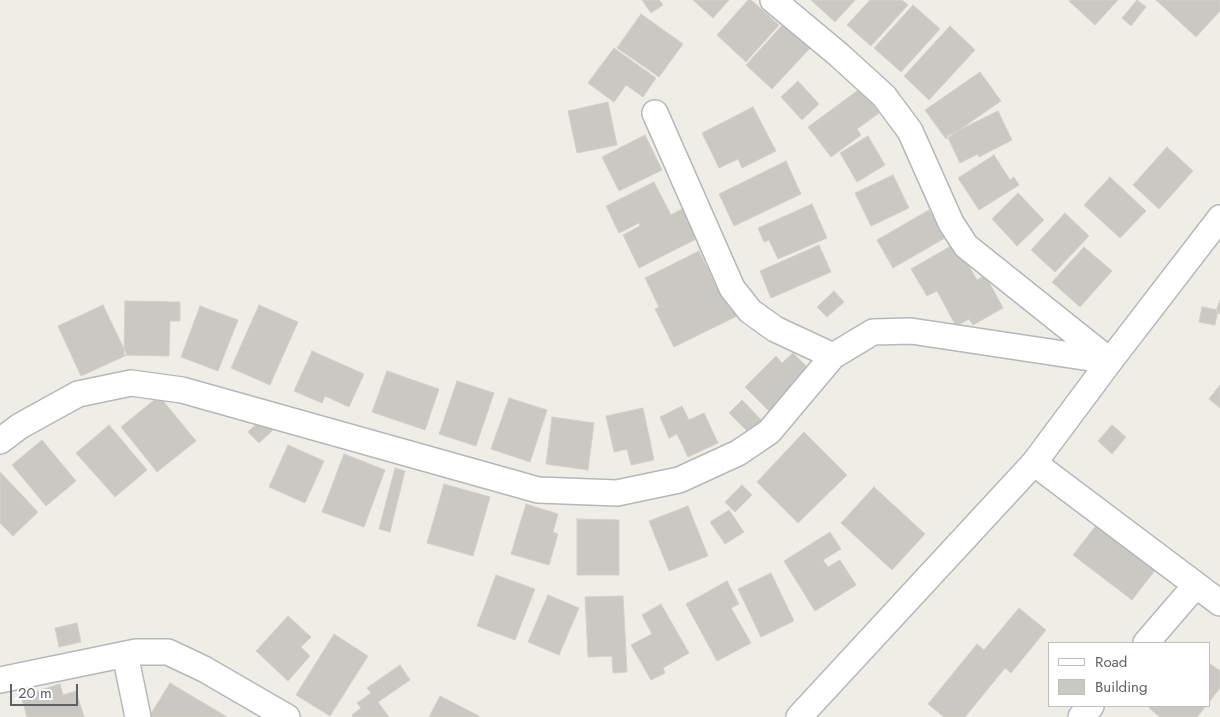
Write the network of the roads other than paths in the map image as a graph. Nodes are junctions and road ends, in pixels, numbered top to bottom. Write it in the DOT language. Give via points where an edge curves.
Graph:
graph roads {
  1 [pos="774,0"];
  2 [pos="655,113"];
  3 [pos="1220,218"];
  4 [pos="833,356"];
  5 [pos="1110,360"];
  6 [pos="0,441"];
  7 [pos="1034,463"];
  8 [pos="1196,585"];
  9 [pos="1220,603"];
  10 [pos="1147,642"];
  11 [pos="125,654"];
  12 [pos="0,680"];
  13 [pos="1090,707"];
  14 [pos="138,717"];
  15 [pos="287,717"];
  16 [pos="799,717"];
  17 [pos="1082,717"];
  1 -- 5 [label="street" via="884,96 910,131 951,224 966,246"];
  2 -- 4 [label="street" via="732,288 750,310 775,329"];
  3 -- 5 [label="street"];
  4 -- 5 [label="street" via="873,332 911,331"];
  4 -- 6 [label="street" via="769,432 738,453 679,480 617,493 538,490 182,390 131,383 78,394 20,426"];
  5 -- 7 [label="street"];
  7 -- 8 [label="street"];
  7 -- 16 [label="street"];
  8 -- 9 [label="street"];
  8 -- 10 [label="street"];
  11 -- 12 [label="street"];
  11 -- 14 [label="street"];
  11 -- 15 [label="street" via="168,652"];
  13 -- 17 [label="street"];
}
